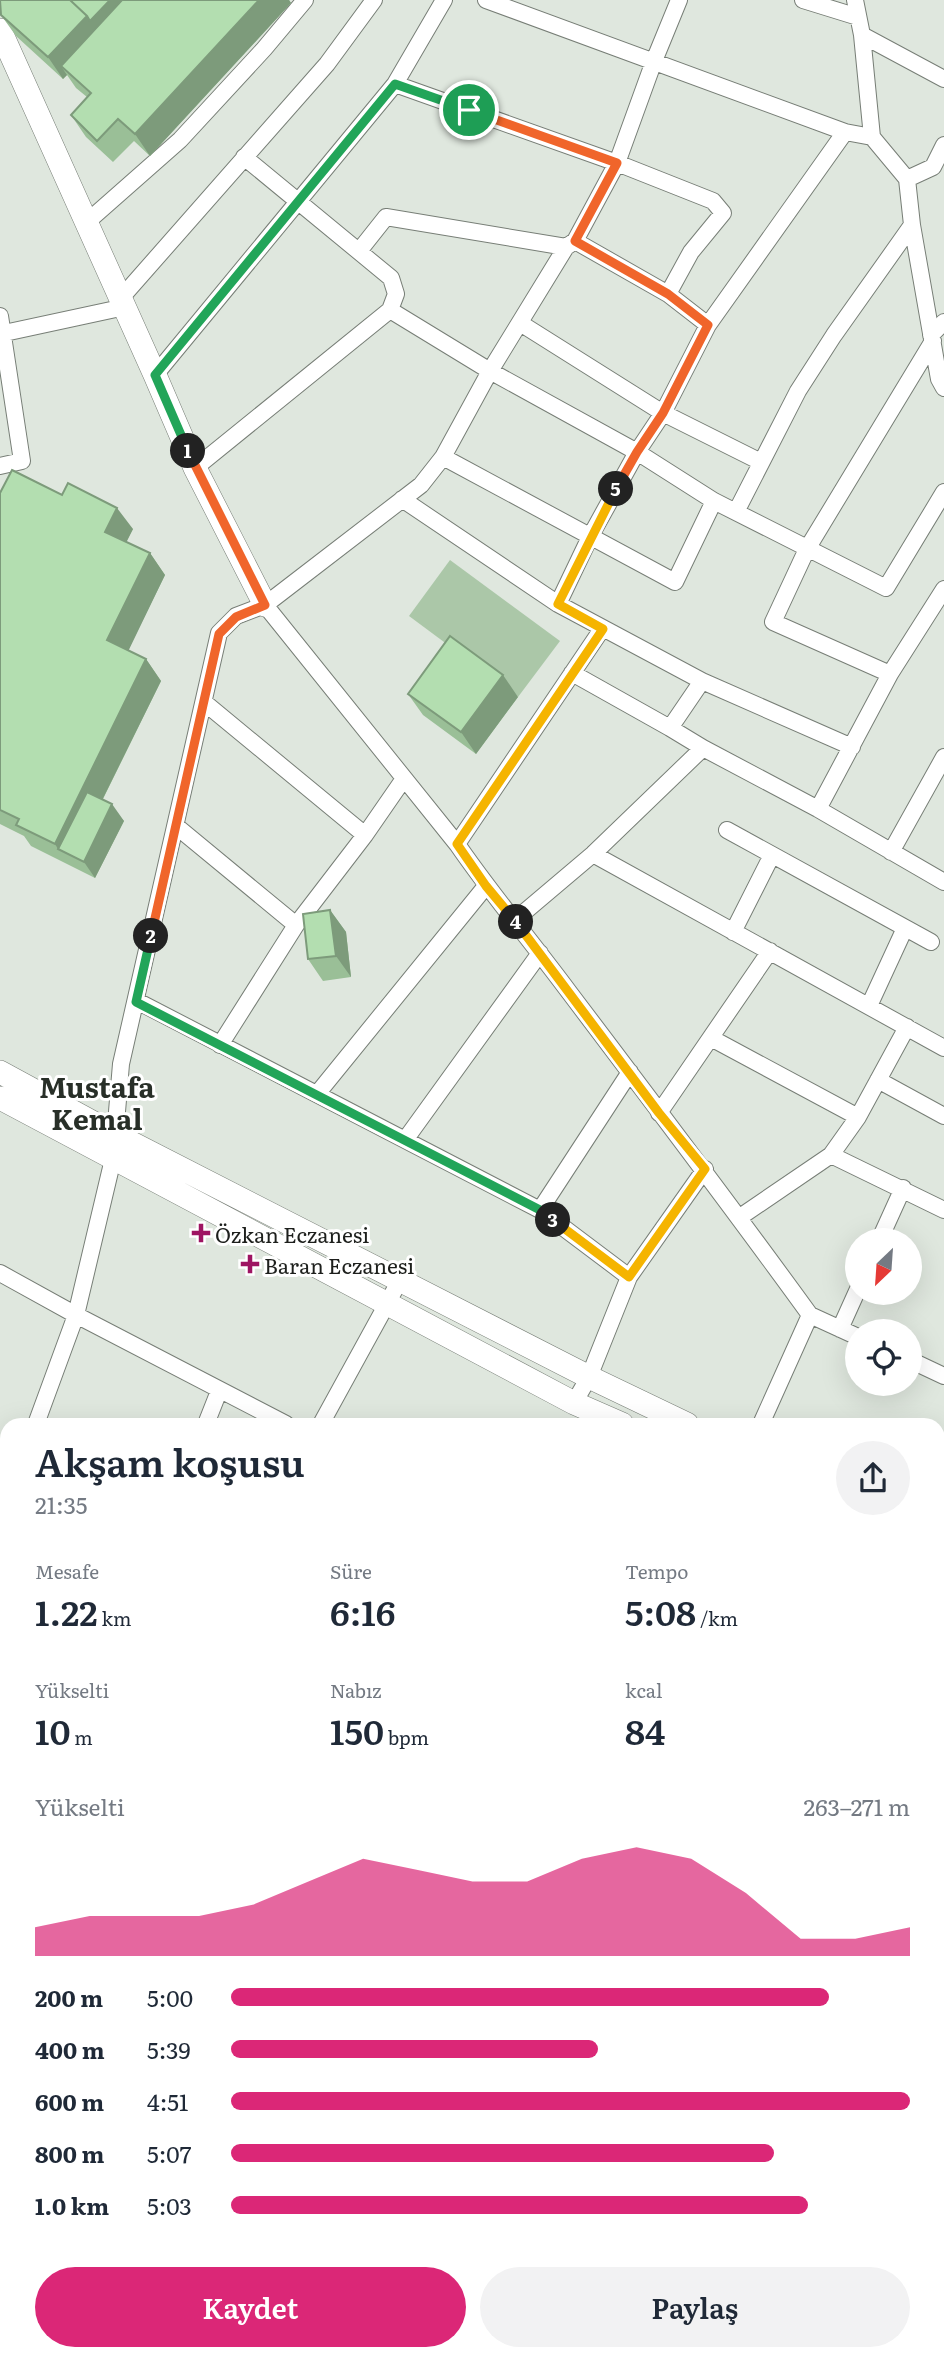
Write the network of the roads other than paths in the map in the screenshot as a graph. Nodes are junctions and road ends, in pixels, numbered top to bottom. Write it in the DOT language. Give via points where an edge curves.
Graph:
graph roads {
  1 [pos="304,0"];
  2 [pos="374,0"];
  3 [pos="444,0"];
  4 [pos="486,0"];
  5 [pos="679,0"];
  6 [pos="803,0"];
  7 [pos="855,0"];
  8 [pos="859,17"];
  9 [pos="0,30"];
  10 [pos="862,35"];
  11 [pos="654,61"];
  12 [pos="944,79"];
  13 [pos="395,84"];
  14 [pos="845,132"];
  15 [pos="872,137"];
  16 [pos="944,145"];
  17 [pos="244,157"];
  18 [pos="617,163"];
  19 [pos="906,179"];
  20 [pos="298,202"];
  21 [pos="87,222"];
  22 [pos="912,225"];
  23 [pos="570,244"];
  24 [pos="359,251"];
  25 [pos="668,294"];
  26 [pos="123,303"];
  27 [pos="390,310"];
  28 [pos="0,316"];
  29 [pos="944,322"];
  30 [pos="520,323"];
  31 [pos="708,325"];
  32 [pos="2,333"];
  33 [pos="932,338"];
  34 [pos="490,371"];
  35 [pos="155,375"];
  36 [pos="944,388"];
  37 [pos="663,413"];
  38 [pos="637,452"];
  39 [pos="443,457"];
  40 [pos="761,462"];
  41 [pos="0,466"];
  42 [pos="195,468"];
  43 [pos="944,492"];
  44 [pos="402,499"];
  45 [pos="714,501"];
  46 [pos="736,512"];
  47 [pos="590,537"];
  48 [pos="807,549"];
  49 [pos="944,589"];
  50 [pos="558,604"];
  51 [pos="265,605"];
  52 [pos="603,629"];
  53 [pos="572,673"];
  54 [pos="890,674"];
  55 [pos="702,681"];
  56 [pos="205,703"];
  57 [pos="670,728"];
  58 [pos="852,747"];
  59 [pos="703,748"];
  60 [pos="944,757"];
  61 [pos="403,780"];
  62 [pos="818,809"];
  63 [pos="176,826"];
  64 [pos="727,830"];
  65 [pos="365,835"];
  66 [pos="457,844"];
  67 [pos="891,852"];
  68 [pos="593,854"];
  69 [pos="772,855"];
  70 [pos="944,882"];
  71 [pos="486,886"];
  72 [pos="515,920"];
  73 [pos="296,925"];
  74 [pos="905,928"];
  75 [pos="733,932"];
  76 [pos="931,942"];
  77 [pos="771,951"];
  78 [pos="540,953"];
  79 [pos="136,1002"];
  80 [pos="869,1006"];
  81 [pos="907,1027"];
  82 [pos="711,1038"];
  83 [pos="942,1043"];
  84 [pos="220,1045"];
  85 [pos="0,1072"];
  86 [pos="630,1072"];
  87 [pos="878,1080"];
  88 [pos="317,1094"];
  89 [pos="0,1098"];
  90 [pos="659,1113"];
  91 [pos="944,1116"];
  92 [pos="858,1117"];
  93 [pos="116,1135"];
  94 [pos="405,1140"];
  95 [pos="831,1155"];
  96 [pos="113,1158"];
  97 [pos="705,1169"];
  98 [pos="902,1188"];
  99 [pos="540,1210"];
  100 [pos="944,1210"];
  101 [pos="740,1217"];
  102 [pos="885,1228"];
  103 [pos="0,1273"];
  104 [pos="629,1277"];
  105 [pos="400,1280"];
  106 [pos="388,1302"];
  107 [pos="850,1306"];
  108 [pos="76,1315"];
  109 [pos="810,1315"];
  110 [pos="840,1329"];
  111 [pos="845,1331"];
  112 [pos="922,1366"];
  113 [pos="944,1376"];
  114 [pos="589,1377"];
  115 [pos="219,1391"];
  116 [pos="574,1403"];
  117 [pos="38,1418"];
  118 [pos="208,1418"];
  119 [pos="274,1418"];
  120 [pos="324,1418"];
  121 [pos="608,1418"];
  122 [pos="674,1418"];
  123 [pos="764,1418"];
  1 -- 21 [label="street" via="180,140"];
  2 -- 17 [label="street" via="327,64"];
  3 -- 13 [label="street"];
  4 -- 11 [label="street"];
  5 -- 11 [label="street"];
  6 -- 8 [label="street"];
  7 -- 8 [label="street"];
  8 -- 10 [label="street"];
  9 -- 21 [label="street"];
  10 -- 12 [label="street"];
  10 -- 15 [label="street"];
  11 -- 14 [label="street"];
  11 -- 18 [label="street"];
  13 -- 18 [label="street"];
  13 -- 20 [label="street"];
  14 -- 15 [label="street"];
  14 -- 31 [label="street"];
  15 -- 19 [label="street"];
  16 -- 19 [label="street" via="933,167"];
  17 -- 20 [label="street"];
  17 -- 26 [label="street"];
  18 -- 23 [label="street"];
  18 -- 25 [label="street" via="713,201 723,213 691,252"];
  19 -- 22 [label="street"];
  20 -- 24 [label="street"];
  20 -- 35 [label="street"];
  21 -- 26 [label="street"];
  22 -- 33 [label="street"];
  22 -- 40 [label="street" via="813,369"];
  23 -- 24 [label="street" via="386,217"];
  23 -- 25 [label="street"];
  23 -- 30 [label="street"];
  24 -- 27 [label="street" via="391,278 396,294"];
  25 -- 31 [label="street"];
  26 -- 32 [label="street"];
  26 -- 35 [label="street"];
  27 -- 34 [label="street"];
  27 -- 42 [label="street"];
  28 -- 32 [label="street"];
  29 -- 33 [label="street"];
  30 -- 34 [label="street"];
  30 -- 37 [label="street"];
  31 -- 37 [label="street"];
  32 -- 41 [label="street" via="22,461"];
  33 -- 36 [label="street"];
  33 -- 48 [label="street"];
  34 -- 38 [label="street"];
  34 -- 39 [label="street"];
  35 -- 42 [label="street"];
  37 -- 38 [label="street"];
  37 -- 40 [label="street"];
  38 -- 45 [label="street"];
  38 -- 47 [label="street"];
  39 -- 44 [label="street" via="421,485"];
  39 -- 47 [label="street"];
  40 -- 46 [label="street"];
  42 -- 51 [label="street"];
  43 -- 48 [label="street" via="886,588"];
  44 -- 50 [label="street"];
  44 -- 51 [label="street"];
  45 -- 46 [label="street"];
  45 -- 47 [label="street" via="675,582"];
  46 -- 48 [label="street"];
  47 -- 50 [label="street"];
  48 -- 54 [label="street" via="773,622"];
  49 -- 54 [label="street"];
  50 -- 52 [label="street"];
  51 -- 56 [label="street" via="236,617 219,634"];
  51 -- 61 [label="street"];
  52 -- 53 [label="street"];
  52 -- 55 [label="street"];
  53 -- 57 [label="street"];
  53 -- 66 [label="street"];
  54 -- 58 [label="street"];
  55 -- 57 [label="street"];
  55 -- 58 [label="street"];
  56 -- 63 [label="street"];
  56 -- 65 [label="street"];
  57 -- 59 [label="street"];
  58 -- 62 [label="street"];
  59 -- 62 [label="street"];
  59 -- 68 [label="street"];
  60 -- 67 [label="street"];
  61 -- 65 [label="street"];
  61 -- 66 [label="street"];
  62 -- 67 [label="street"];
  63 -- 73 [label="street"];
  63 -- 79 [label="street"];
  64 -- 69 [label="street"];
  65 -- 73 [label="street"];
  66 -- 71 [label="street"];
  67 -- 70 [label="street"];
  68 -- 72 [label="street"];
  68 -- 75 [label="street"];
  69 -- 74 [label="street"];
  69 -- 75 [label="street"];
  71 -- 72 [label="street"];
  71 -- 88 [label="street"];
  72 -- 78 [label="street"];
  73 -- 84 [label="street"];
  74 -- 76 [label="street"];
  74 -- 80 [label="street"];
  75 -- 77 [label="street"];
  77 -- 80 [label="street"];
  77 -- 82 [label="street"];
  78 -- 86 [label="street"];
  78 -- 94 [label="street"];
  79 -- 84 [label="street"];
  79 -- 93 [label="street" via="121,1064"];
  80 -- 81 [label="street"];
  81 -- 83 [label="street"];
  81 -- 87 [label="street"];
  82 -- 90 [label="street"];
  82 -- 92 [label="street"];
  84 -- 88 [label="street"];
  85 -- 93 [label="street"];
  86 -- 90 [label="street"];
  86 -- 99 [label="street"];
  87 -- 91 [label="street"];
  87 -- 92 [label="street"];
  88 -- 94 [label="street"];
  89 -- 96 [label="street"];
  90 -- 97 [label="street"];
  92 -- 95 [label="street"];
  93 -- 96 [label="street"];
  93 -- 105 [label="street"];
  94 -- 99 [label="street"];
  95 -- 98 [label="street"];
  95 -- 101 [label="street"];
  96 -- 106 [label="street"];
  96 -- 108 [label="street"];
  97 -- 101 [label="street"];
  97 -- 104 [label="street"];
  98 -- 100 [label="street"];
  98 -- 102 [label="street"];
  99 -- 104 [label="street"];
  101 -- 109 [label="street"];
  103 -- 108 [label="street"];
  104 -- 114 [label="street"];
  105 -- 106 [label="street"];
  105 -- 114 [label="street"];
  106 -- 116 [label="street"];
  106 -- 120 [label="street"];
  107 -- 110 [label="street"];
  108 -- 115 [label="street"];
  108 -- 117 [label="street"];
  109 -- 110 [label="street"];
  109 -- 123 [label="street"];
  110 -- 111 [label="street"];
  112 -- 113 [label="street"];
  114 -- 116 [label="street"];
  114 -- 122 [label="street"];
  115 -- 118 [label="street"];
  115 -- 119 [label="street"];
  116 -- 121 [label="street"];
}
